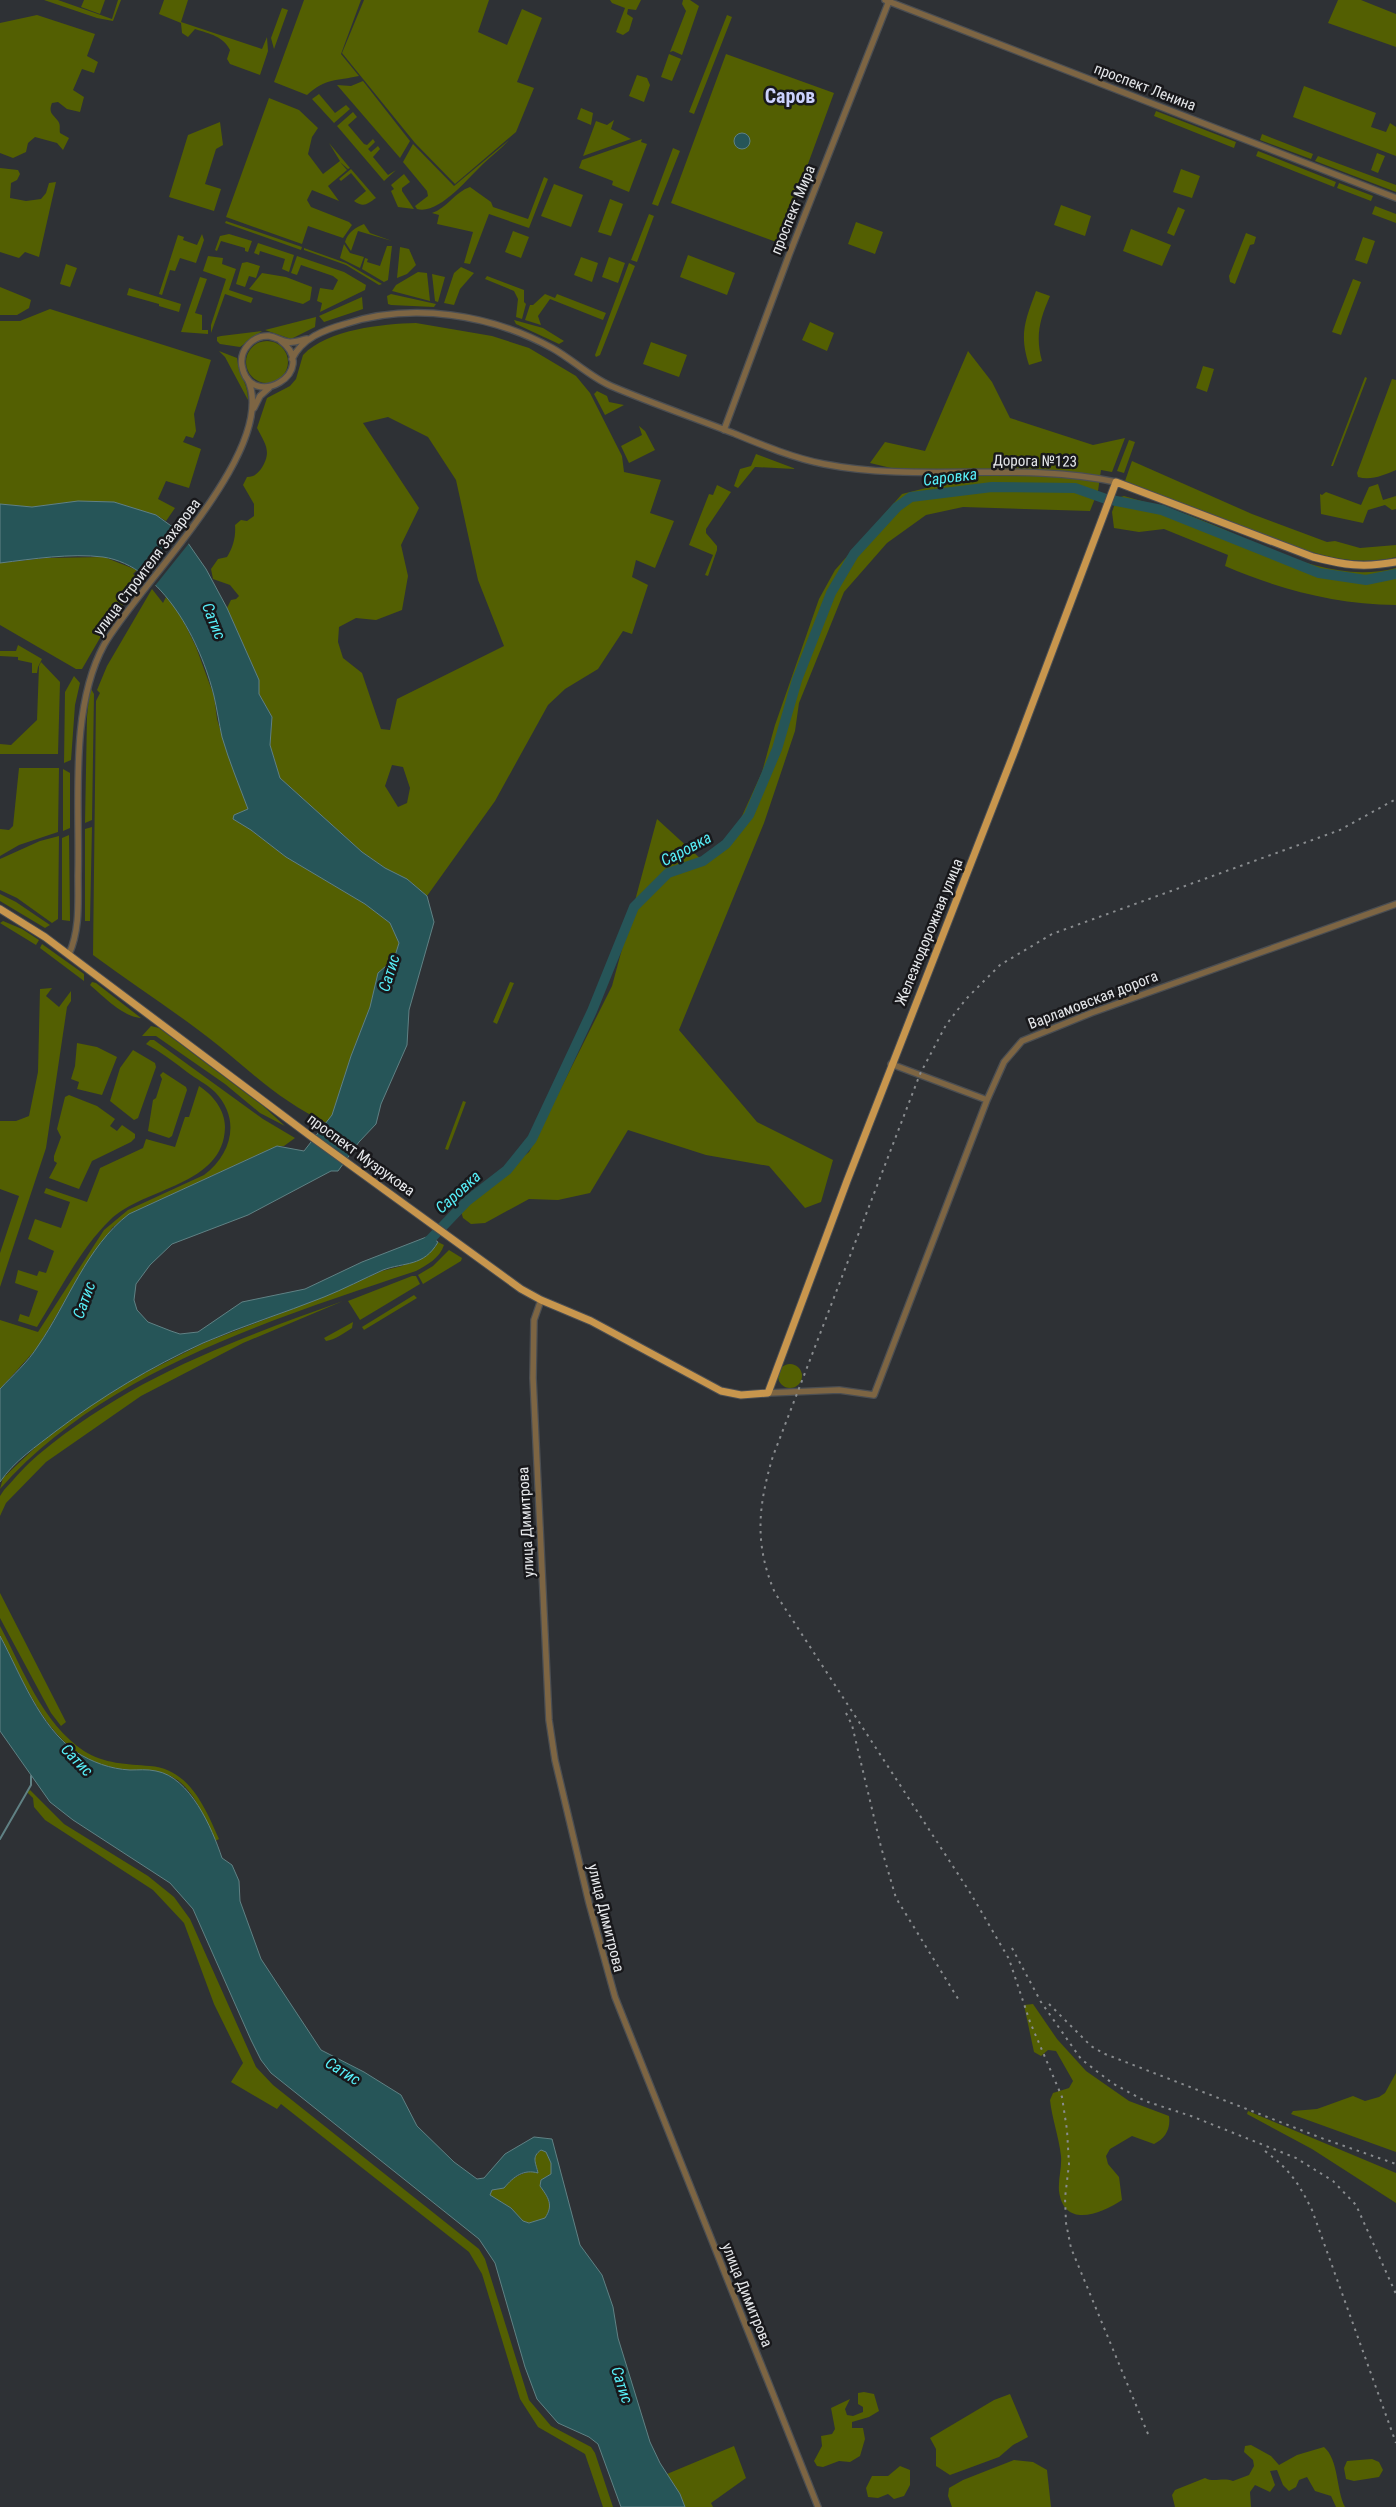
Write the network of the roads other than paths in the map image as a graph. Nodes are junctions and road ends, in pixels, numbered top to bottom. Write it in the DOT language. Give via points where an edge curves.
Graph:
graph roads {
  1 [pos="887,1"];
  2 [pos="1396,198"];
  3 [pos="309,338"];
  4 [pos="280,340"];
  5 [pos="292,359"];
  6 [pos="247,378"];
  7 [pos="274,386"];
  8 [pos="253,410"];
  9 [pos="724,430"];
  10 [pos="1116,482"];
  11 [pos="1396,562"];
  12 [pos="1396,904"];
  13 [pos="0,909"];
  14 [pos="69,954"];
  15 [pos="891,1064"];
  16 [pos="986,1100"];
  17 [pos="540,1300"];
  18 [pos="768,1393"];
  19 [pos="874,1396"];
  20 [pos="818,2507"];
  1 -- 2 [label="street, проспект Ленина"];
  1 -- 9 [label="street, проспект Мира"];
  3 -- 4 [label="street" via="290,342"];
  3 -- 5 [label="street"];
  3 -- 9 [label="street, Дорога №123" via="336,326 385,313 439,314 507,329 550,347 600,381"];
  4 -- 5 [label="street"];
  4 -- 6 [label="street" via="263,336 248,345 242,360"];
  5 -- 7 [label="street" via="289,374"];
  6 -- 7 [label="street" via="259,386"];
  6 -- 8 [label="street, улица Строителя Захарова" via="254,394"];
  7 -- 8 [label="street, улица Строителя Захарова" via="265,391"];
  8 -- 14 [label="street, улица Строителя Захарова" via="230,473 104,645 89,681 83,706 80,765 78,916"];
  9 -- 10 [label="street, Дорога №123" via="799,458 846,467 929,473 1070,473"];
  10 -- 11 [label="main road, Дорога №123" via="1313,557 1367,567"];
  10 -- 15 [label="main road, Железнодорожная улица"];
  12 -- 16 [label="street, Варламовская дорога" via="1091,1013 1022,1041 1004,1062"];
  13 -- 14 [label="main road, проспект Музрукова" via="28,924"];
  14 -- 17 [label="main road, проспект Музрукова" via="309,1135"];
  15 -- 16 [label="street"];
  15 -- 18 [label="main road, Железнодорожная улица"];
  16 -- 19 [label="street, Варламовская дорога"];
  17 -- 18 [label="main road, проспект Музрукова" via="591,1321 721,1390 742,1395"];
  17 -- 20 [label="street, улица Димитрова" via="534,1320 536,1458 548,1720 555,1760 615,1997"];
  18 -- 19 [label="street, проспект Музрукова" via="839,1390"];
}
